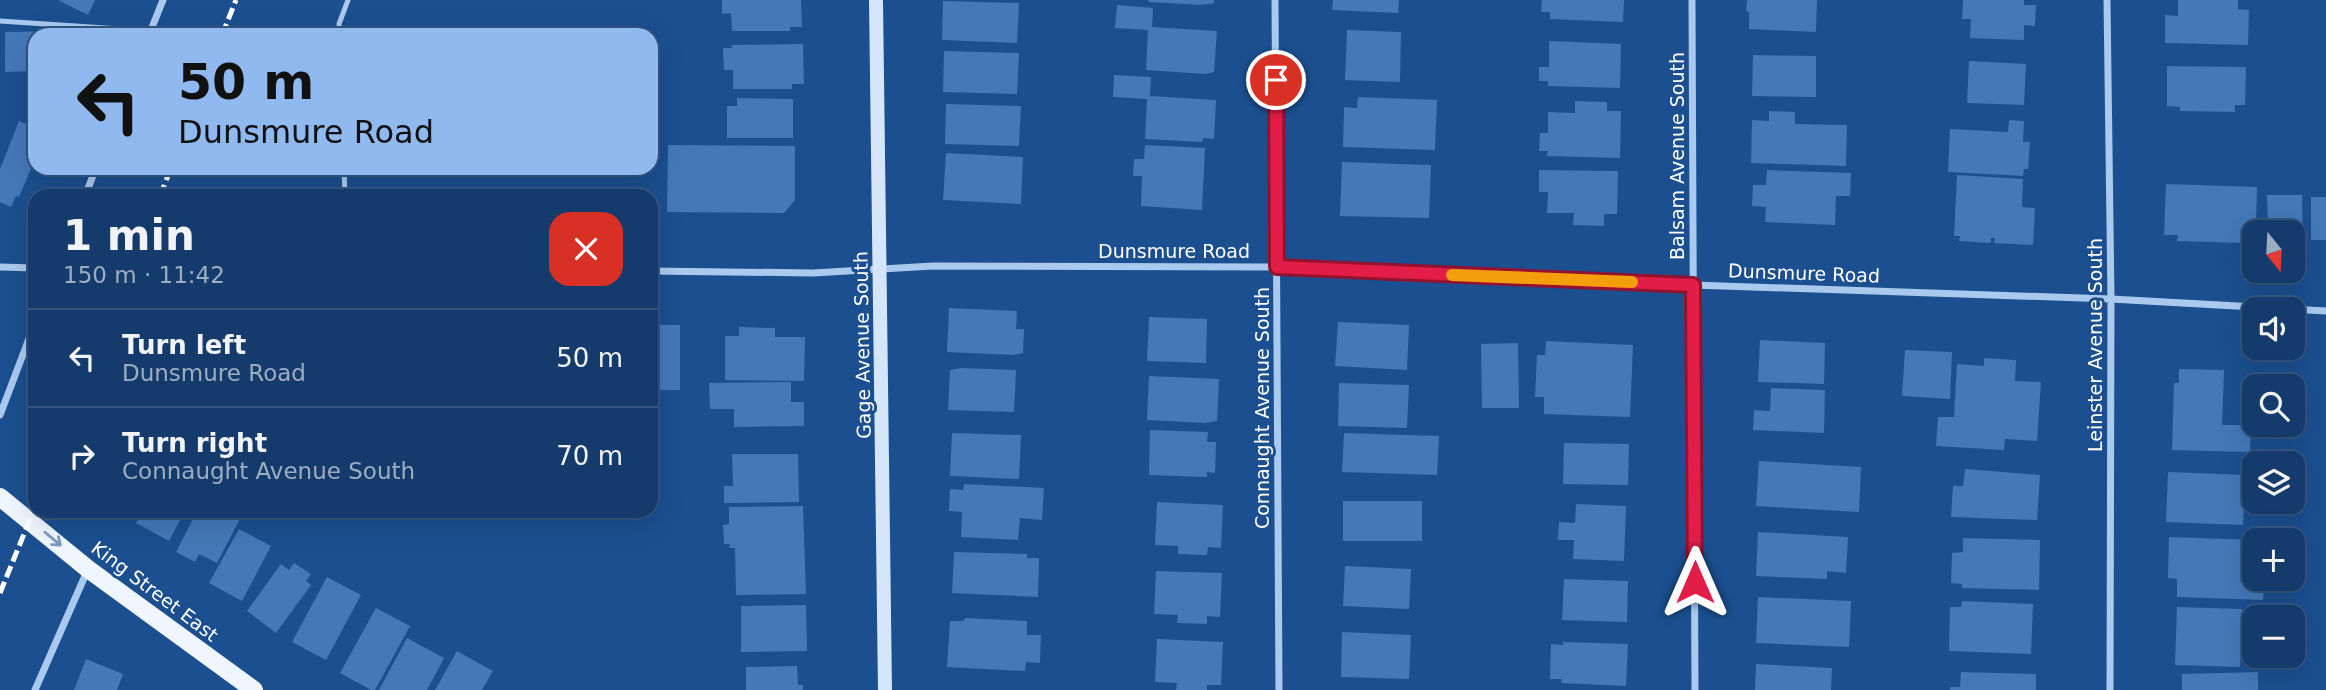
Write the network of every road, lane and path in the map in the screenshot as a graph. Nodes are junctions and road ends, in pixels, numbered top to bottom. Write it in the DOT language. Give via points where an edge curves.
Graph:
graph roads {
  1 [pos="163,0"];
  2 [pos="348,0"];
  3 [pos="876,0"];
  4 [pos="1275,0"];
  5 [pos="1692,0"];
  6 [pos="2107,0"];
  7 [pos="0,21"];
  8 [pos="88,28"];
  9 [pos="152,28"];
  10 [pos="339,28"];
  11 [pos="0,267"];
  12 [pos="1277,267"];
  13 [pos="28,268"];
  14 [pos="881,268"];
  15 [pos="658,271"];
  16 [pos="1693,285"];
  17 [pos="2111,299"];
  18 [pos="2326,311"];
  19 [pos="28,341"];
  20 [pos="0,415"];
  21 [pos="0,496"];
  22 [pos="88,569"];
  23 [pos="35,690"];
  24 [pos="254,690"];
  25 [pos="885,690"];
  26 [pos="1279,690"];
  27 [pos="1695,690"];
  28 [pos="2110,690"];
  1 -- 9 [label="street"];
  2 -- 10 [label="lane"];
  3 -- 14 [label="main road, Gage Avenue South"];
  4 -- 12 [label="street, Connaught Avenue South"];
  5 -- 16 [label="street, Balsam Avenue South"];
  6 -- 17 [label="street, Leinster Avenue South"];
  7 -- 8 [label="lane"];
  11 -- 13 [label="street"];
  12 -- 14 [label="street, Dunsmure Road"];
  12 -- 16 [label="street, Dunsmure Road"];
  12 -- 26 [label="street, Connaught Avenue South"];
  14 -- 15 [label="street, Dunsmure Road" via="813,273"];
  14 -- 25 [label="main road, Gage Avenue South"];
  16 -- 17 [label="street, Dunsmure Road"];
  16 -- 27 [label="street, Balsam Avenue South"];
  17 -- 18 [label="street, Dunsmure Road"];
  17 -- 28 [label="street, Leinster Avenue South"];
  19 -- 20 [label="street"];
  21 -- 22 [label="main road, King Street East, one-way"];
  22 -- 23 [label="street"];
  22 -- 24 [label="main road, King Street East"];
}
